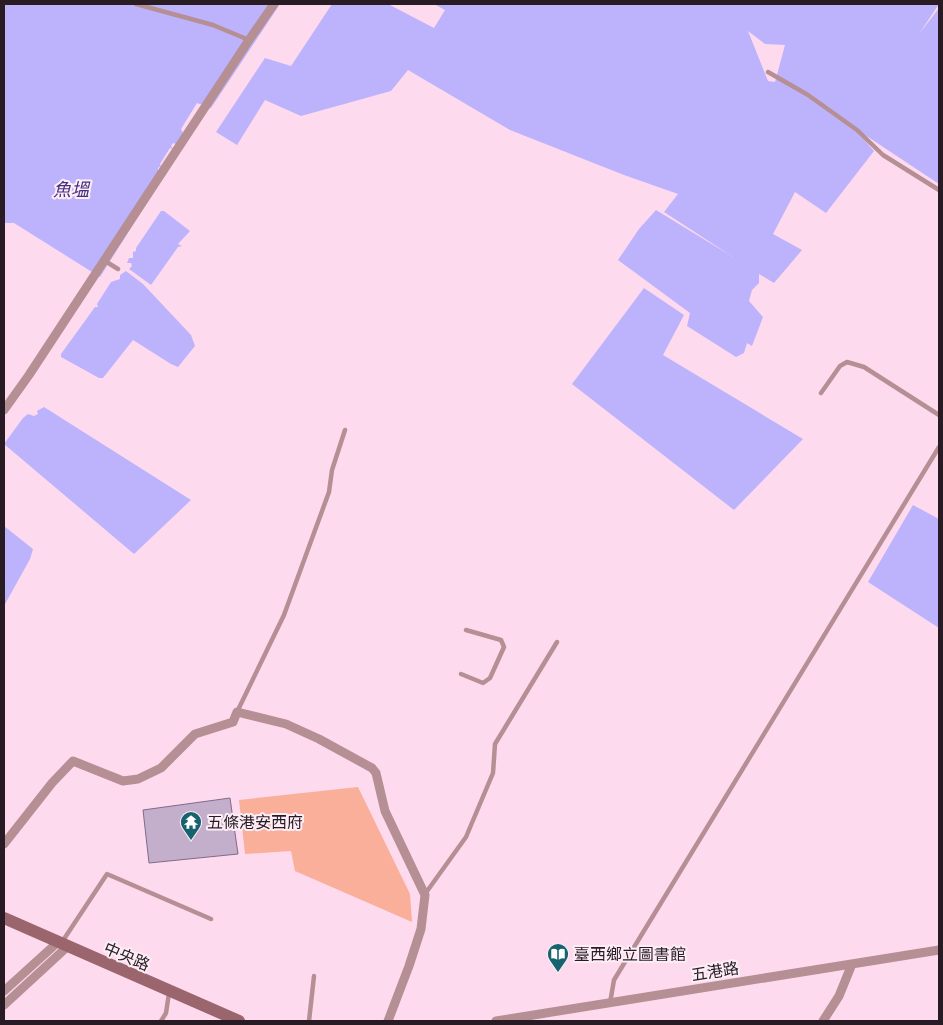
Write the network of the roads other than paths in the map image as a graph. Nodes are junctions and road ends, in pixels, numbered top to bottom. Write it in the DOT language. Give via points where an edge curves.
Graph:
graph roads {
  1 [pos="136,4"];
  2 [pos="274,4"];
  3 [pos="249,40"];
  4 [pos="768,72"];
  5 [pos="939,190"];
  6 [pos="104,261"];
  7 [pos="118,269"];
  8 [pos="821,393"];
  9 [pos="4,410"];
  10 [pos="939,415"];
  11 [pos="345,430"];
  12 [pos="939,447"];
  13 [pos="466,630"];
  14 [pos="557,642"];
  15 [pos="461,674"];
  16 [pos="237,712"];
  17 [pos="4,844"];
  18 [pos="425,895"];
  19 [pos="4,918"];
  20 [pos="211,919"];
  21 [pos="62,944"];
  22 [pos="939,950"];
  23 [pos="852,964"];
  24 [pos="314,976"];
  25 [pos="4,991"];
  26 [pos="170,992"];
  27 [pos="610,1004"];
  28 [pos="4,1005"];
  29 [pos="224,1018"];
  30 [pos="161,1021"];
  31 [pos="239,1021"];
  32 [pos="308,1021"];
  33 [pos="388,1021"];
  34 [pos="496,1021"];
  35 [pos="824,1021"];
  1 -- 3 [label="lane" via="213,25"];
  2 -- 3 [label="street"];
  3 -- 6 [label="street"];
  4 -- 5 [label="lane" via="808,95 857,130 884,155"];
  6 -- 7 [label="lane"];
  6 -- 9 [label="street"];
  8 -- 10 [label="lane" via="840,366 848,362 864,367"];
  11 -- 16 [label="lane" via="332,470 329,492 284,615"];
  12 -- 27 [label="lane" via="614,980"];
  13 -- 15 [label="lane" via="501,640 504,647 490,678 483,683"];
  14 -- 18 [label="lane" via="495,744 492,773 466,837"];
  16 -- 17 [label="street" via="233,722 195,734 162,768 138,780 123,781 73,761"];
  16 -- 18 [label="street" via="286,724 372,768 385,810"];
  18 -- 33 [label="street" via="420,929"];
  19 -- 21 [label="street, 中央路"];
  20 -- 21 [label="lane" via="106,874"];
  21 -- 25 [label="street"];
  21 -- 26 [label="street, 中央路"];
  21 -- 28 [label="street"];
  22 -- 23 [label="street, 五港路"];
  23 -- 27 [label="street, 五港路"];
  23 -- 35 [label="street"];
  24 -- 32 [label="lane"];
  26 -- 29 [label="street, 中央路"];
  26 -- 30 [label="lane"];
  27 -- 34 [label="street, 五港路"];
  29 -- 31 [label="street, 中央路"];
}
